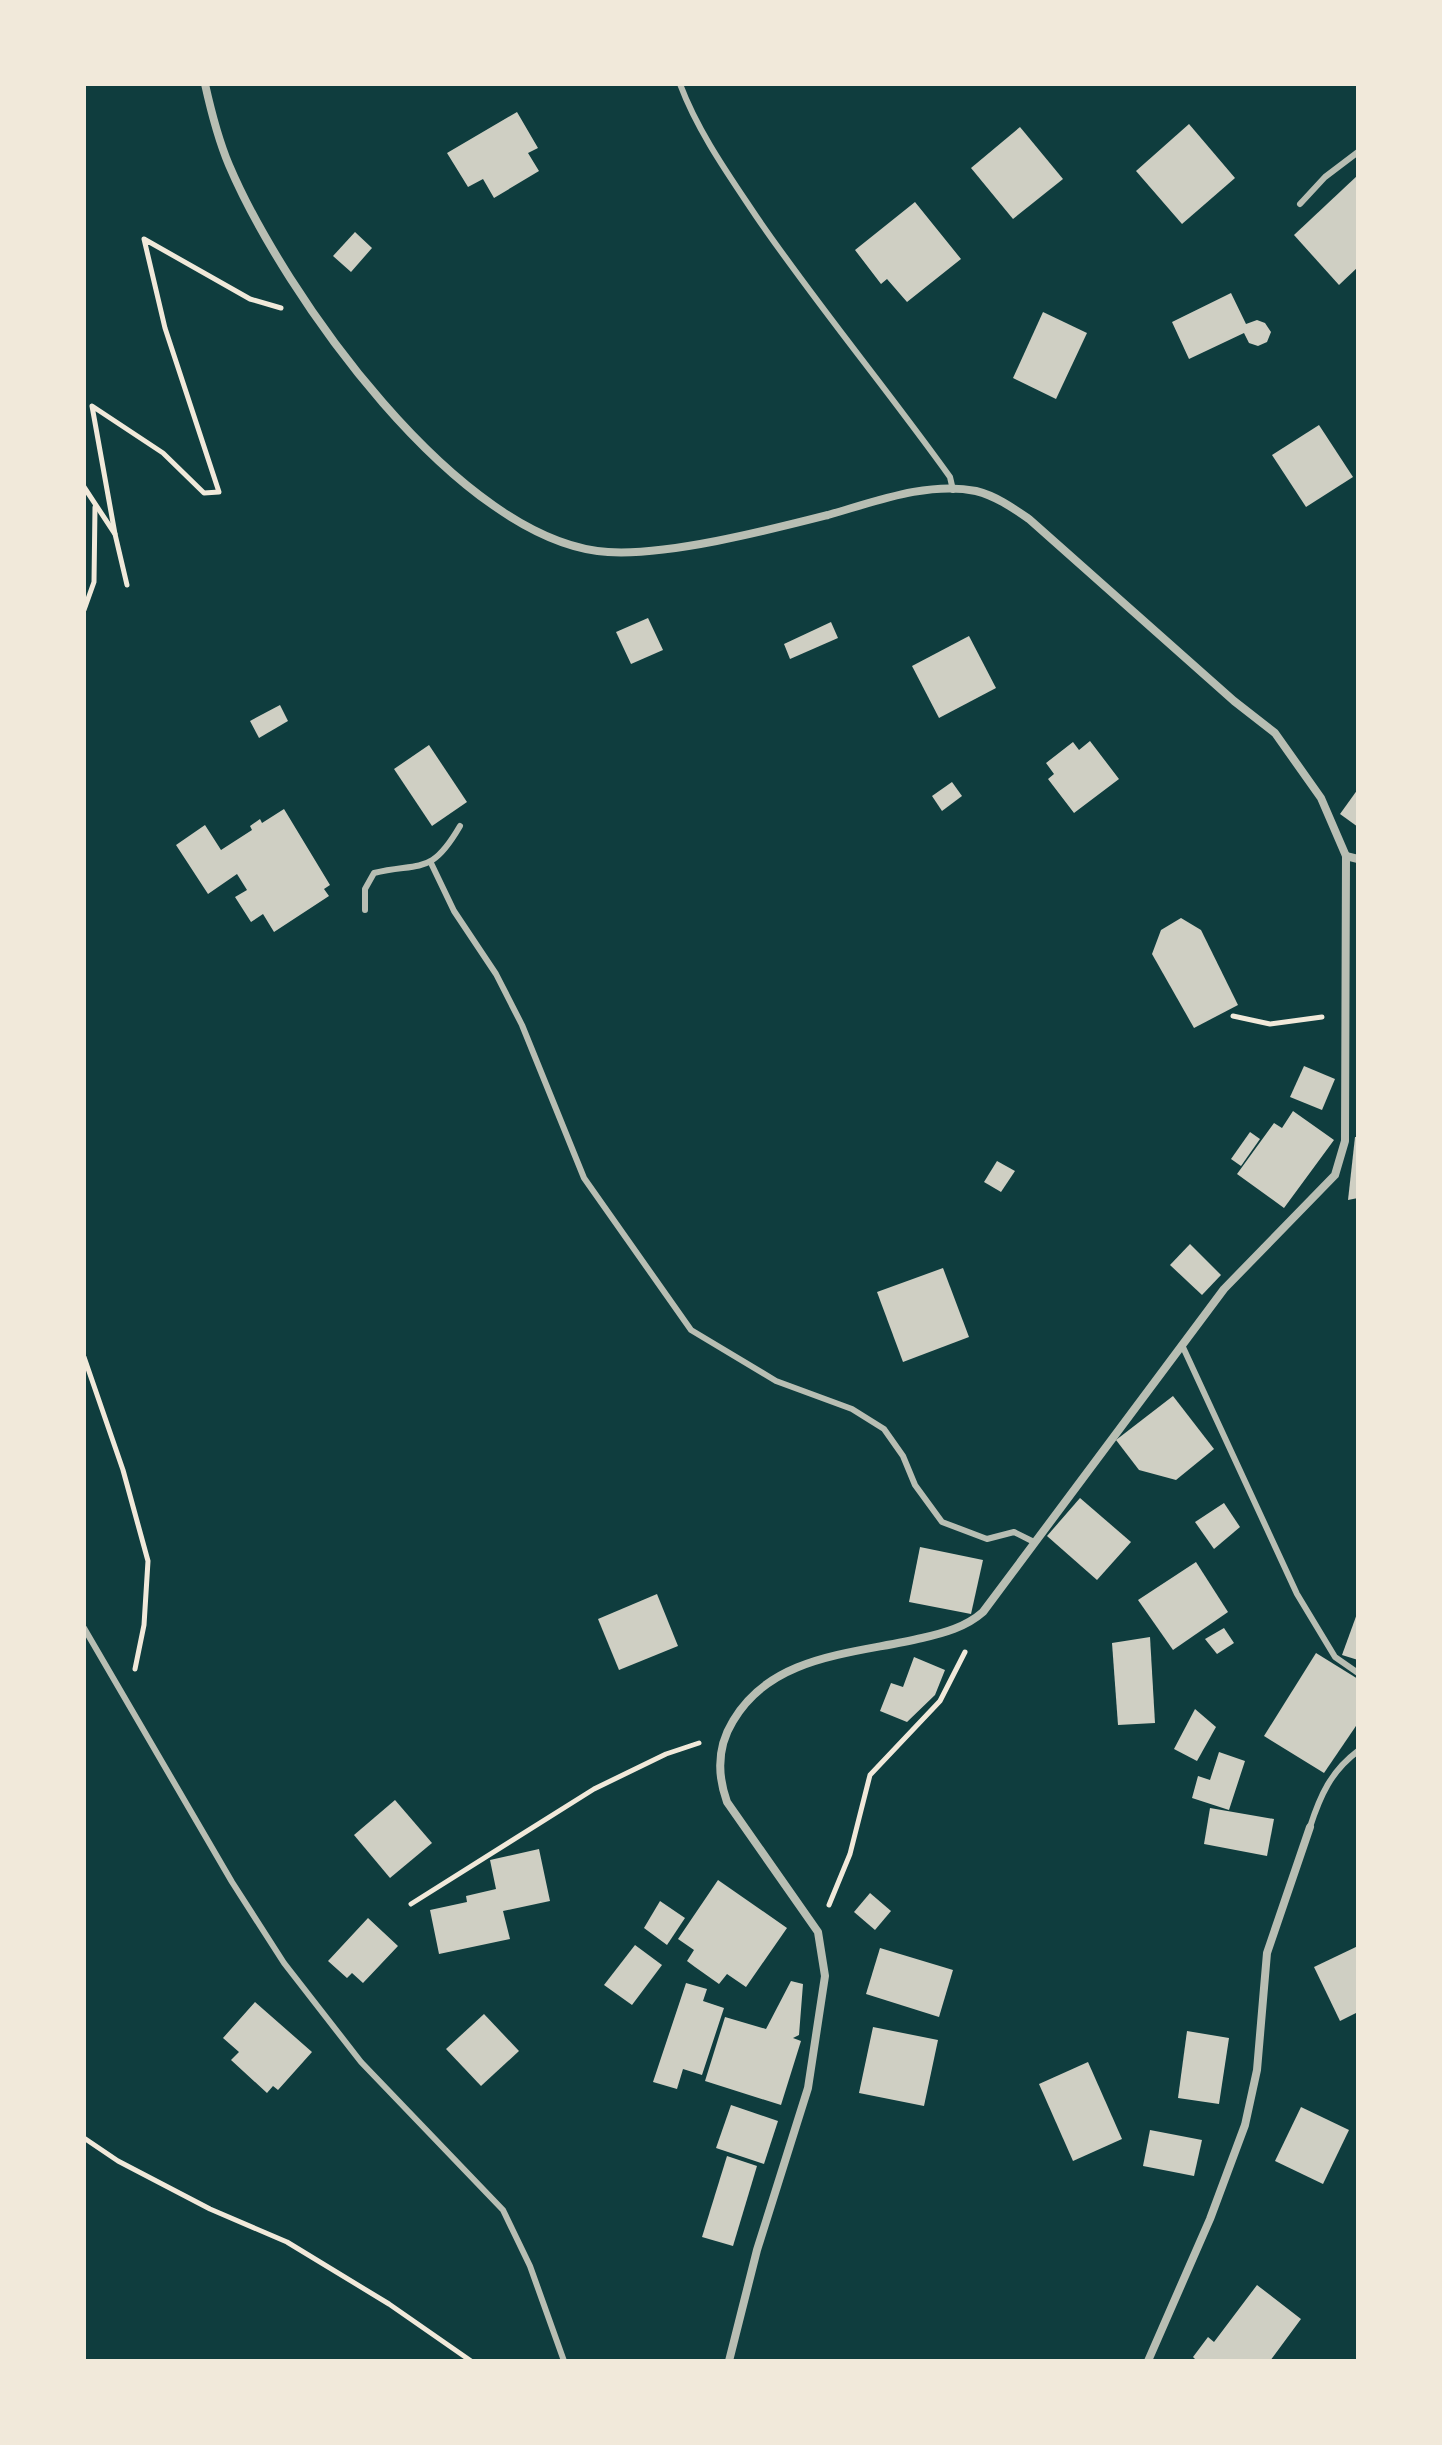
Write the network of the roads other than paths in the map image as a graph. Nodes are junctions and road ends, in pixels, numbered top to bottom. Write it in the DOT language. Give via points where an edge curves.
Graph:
graph roads {
  1 [pos="205,84"];
  2 [pos="680,84"];
  3 [pos="1358,152"];
  4 [pos="1300,204"];
  5 [pos="953,490"];
  6 [pos="460,826"];
  7 [pos="1346,856"];
  8 [pos="1358,859"];
  9 [pos="431,863"];
  10 [pos="365,910"];
  11 [pos="1182,1345"];
  12 [pos="1034,1542"];
  13 [pos="84,1628"];
  14 [pos="1358,1673"];
  15 [pos="1358,1751"];
  16 [pos="1310,1827"];
  17 [pos="564,2361"];
  18 [pos="729,2361"];
  19 [pos="1148,2361"];
  1 -- 5 [label="street" via="218,136 240,189 320,321 392,410 463,483 502,513 564,544 610,552 656,549 911,494"];
  2 -- 5 [label="lane" via="718,160 950,477"];
  3 -- 4 [label="lane"];
  5 -- 7 [label="street" via="985,494 1029,519 1275,733 1315,787"];
  6 -- 9 [label="lane"];
  7 -- 8 [label="street"];
  7 -- 11 [label="street" via="1345,1141 1335,1175 1224,1289"];
  9 -- 10 [label="lane" via="374,873 365,889"];
  9 -- 12 [label="lane" via="522,1025 584,1178 691,1330 776,1381 852,1409 884,1429 942,1522 987,1539 1014,1532"];
  11 -- 12 [label="street"];
  11 -- 14 [label="lane" via="1297,1594 1335,1657"];
  12 -- 18 [label="street" via="983,1612 966,1624 815,1660 779,1675 744,1703 723,1741 719,1780 727,1802 818,1932 825,1976 816,2050 797,2127 757,2250"];
  13 -- 17 [label="lane" via="284,1963 361,2062 503,2210 530,2266"];
  15 -- 16 [label="lane" via="1322,1790"];
  16 -- 19 [label="street" via="1267,1953 1257,2070 1245,2125"];
}
